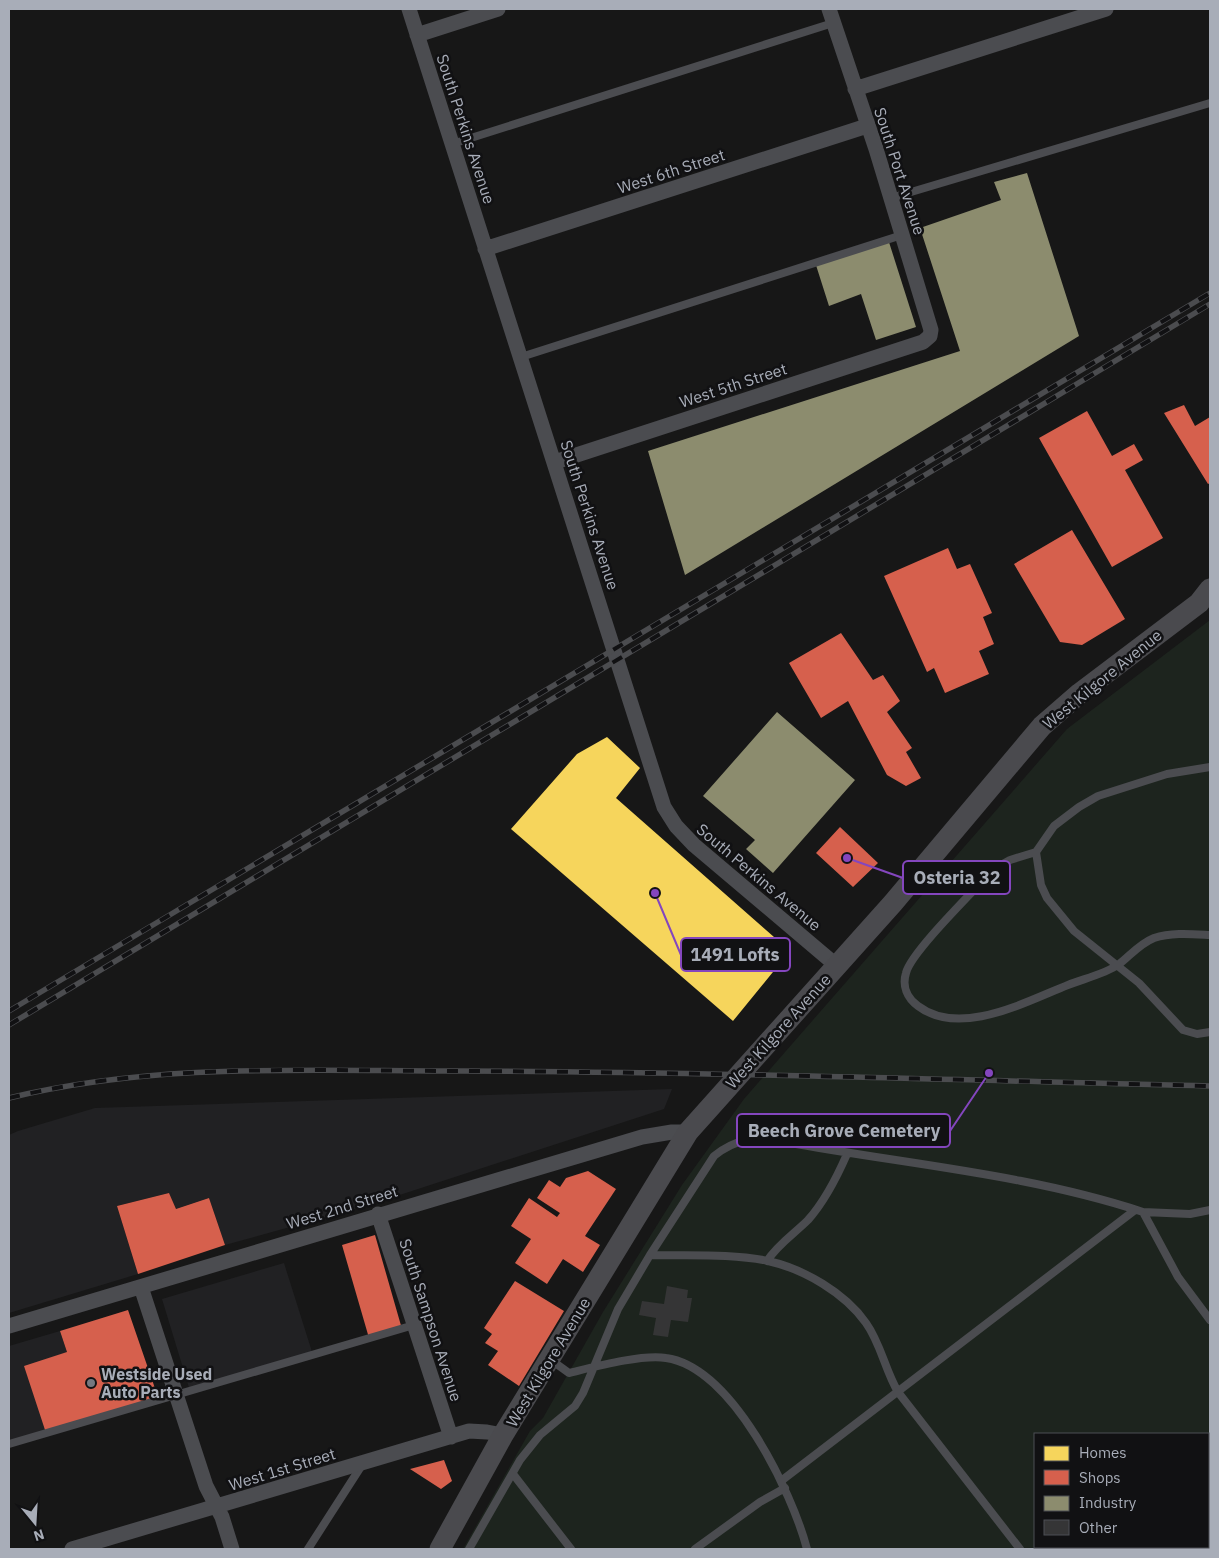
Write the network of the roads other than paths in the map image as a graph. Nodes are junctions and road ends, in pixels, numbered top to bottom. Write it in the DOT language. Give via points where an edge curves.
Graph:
graph roads {
  1 [pos="409,9"];
  2 [pos="498,9"];
  3 [pos="1106,9"];
  4 [pos="831,16"];
  5 [pos="417,35"];
  6 [pos="855,89"];
  7 [pos="1210,103"];
  8 [pos="867,126"];
  9 [pos="452,144"];
  10 [pos="891,198"];
  11 [pos="902,234"];
  12 [pos="486,249"];
  13 [pos="923,342"];
  14 [pos="521,357"];
  15 [pos="555,462"];
  16 [pos="1210,589"];
  17 [pos="1210,767"];
  18 [pos="1036,852"];
  19 [pos="1210,935"];
  20 [pos="1118,965"];
  21 [pos="837,966"];
  22 [pos="1210,1032"];
  23 [pos="688,1132"];
  24 [pos="846,1154"];
  25 [pos="1210,1210"];
  26 [pos="1139,1211"];
  27 [pos="378,1214"];
  28 [pos="650,1255"];
  29 [pos="767,1261"];
  30 [pos="141,1288"];
  31 [pos="1210,1320"];
  32 [pos="414,1325"];
  33 [pos="9,1326"];
  34 [pos="550,1360"];
  35 [pos="593,1367"];
  36 [pos="898,1392"];
  37 [pos="177,1395"];
  38 [pos="503,1436"];
  39 [pos="451,1437"];
  40 [pos="9,1444"];
  41 [pos="363,1463"];
  42 [pos="512,1474"];
  43 [pos="783,1485"];
  44 [pos="217,1507"];
  45 [pos="72,1549"];
  46 [pos="232,1549"];
  47 [pos="308,1549"];
  48 [pos="440,1549"];
  49 [pos="469,1549"];
  50 [pos="571,1549"];
  51 [pos="695,1549"];
  52 [pos="807,1549"];
  53 [pos="1020,1549"];
  1 -- 5 [label="street, South Perkins Avenue"];
  2 -- 5 [label="street"];
  3 -- 6 [label="street"];
  4 -- 6 [label="street, South Port Avenue"];
  4 -- 9 [label="lane"];
  5 -- 9 [label="street, South Perkins Avenue"];
  6 -- 8 [label="street, South Port Avenue"];
  7 -- 10 [label="lane"];
  8 -- 10 [label="street, South Port Avenue"];
  8 -- 12 [label="street, West 6th Street"];
  9 -- 12 [label="street, South Perkins Avenue"];
  10 -- 11 [label="street, South Port Avenue"];
  11 -- 13 [label="street, South Port Avenue" via="931,330"];
  11 -- 14 [label="lane"];
  12 -- 14 [label="street, South Perkins Avenue"];
  13 -- 15 [label="street, West 5th Street"];
  14 -- 15 [label="street, South Perkins Avenue"];
  15 -- 21 [label="street, South Perkins Avenue" via="664,807 694,845"];
  16 -- 21 [label="main road, West Kilgore Avenue" via="1199,603 1080,693 1042,726"];
  17 -- 18 [label="lane" via="1167,774 1098,796 1054,826"];
  18 -- 20 [label="lane" via="1041,885 1047,898 1074,931"];
  18 -- 20 [label="lane" via="1010,860 994,870 925,944 906,973 905,984 912,1002 934,1014 983,1017"];
  19 -- 20 [label="lane" via="1171,934 1154,938 1137,947"];
  20 -- 22 [label="lane" via="1183,1030 1197,1034"];
  21 -- 23 [label="main road, West Kilgore Avenue"];
  23 -- 27 [label="street, West 2nd Street" via="642,1137"];
  23 -- 34 [label="main road, West Kilgore Avenue"];
  24 -- 26 [label="lane" via="1033,1184"];
  24 -- 28 [label="lane" via="758,1140 728,1145 704,1169"];
  24 -- 29 [label="lane" via="825,1196 808,1220 776,1248"];
  25 -- 26 [label="lane" via="1190,1214"];
  26 -- 31 [label="lane" via="1178,1278"];
  26 -- 36 [label="lane"];
  27 -- 30 [label="street, West 2nd Street"];
  27 -- 32 [label="street, South Sampson Avenue"];
  28 -- 29 [label="lane"];
  28 -- 35 [label="lane" via="618,1309"];
  29 -- 36 [label="lane" via="835,1292 856,1310 876,1341"];
  30 -- 33 [label="street, West 2nd Street"];
  30 -- 37 [label="street"];
  32 -- 37 [label="lane"];
  32 -- 39 [label="street, South Sampson Avenue"];
  34 -- 35 [label="lane" via="569,1373"];
  34 -- 38 [label="main road, West Kilgore Avenue"];
  35 -- 42 [label="lane" via="584,1393 575,1406 540,1435"];
  35 -- 43 [label="lane" via="653,1358 676,1360 692,1367 732,1402 752,1428"];
  36 -- 43 [label="lane"];
  36 -- 53 [label="lane"];
  37 -- 40 [label="lane"];
  37 -- 44 [label="street" via="206,1486"];
  38 -- 39 [label="street, West 1st Street" via="478,1431"];
  38 -- 48 [label="main road, West Kilgore Avenue"];
  39 -- 41 [label="street, West 1st Street"];
  41 -- 44 [label="street, West 1st Street"];
  41 -- 47 [label="lane"];
  42 -- 49 [label="lane"];
  42 -- 50 [label="lane"];
  43 -- 51 [label="lane"];
  43 -- 52 [label="lane"];
  44 -- 45 [label="street, West 1st Street"];
  44 -- 46 [label="street"];
}
